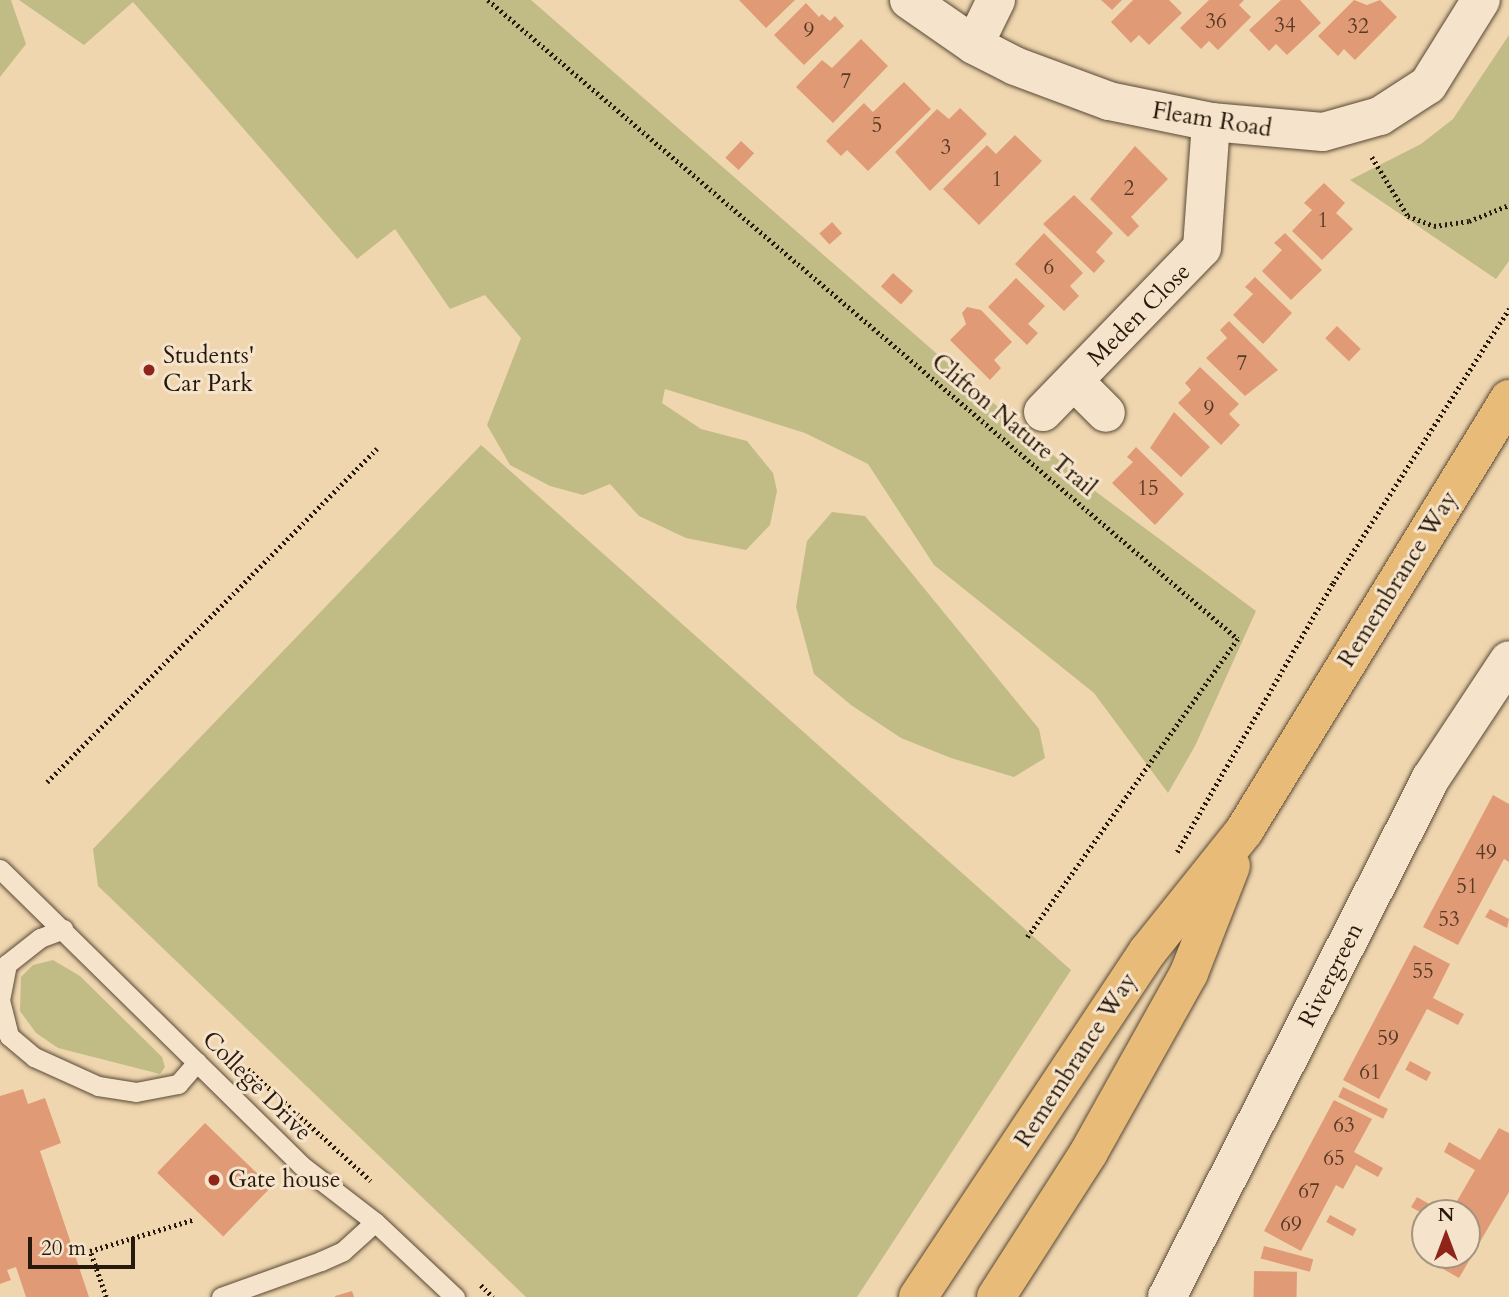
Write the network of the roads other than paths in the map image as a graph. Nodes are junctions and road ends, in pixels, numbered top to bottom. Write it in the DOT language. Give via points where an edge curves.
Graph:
graph roads {
  1 [pos="909,0"];
  2 [pos="996,0"];
  3 [pos="1481,0"];
  4 [pos="974,45"];
  5 [pos="1211,122"];
  6 [pos="1074,381"];
  7 [pos="1509,399"];
  8 [pos="1043,412"];
  9 [pos="1106,413"];
  10 [pos="1509,660"];
  11 [pos="1244,831"];
  12 [pos="0,869"];
  13 [pos="63,929"];
  14 [pos="0,1000"];
  15 [pos="197,1062"];
  16 [pos="375,1222"];
  17 [pos="220,1297"];
  18 [pos="455,1297"];
  19 [pos="918,1297"];
  20 [pos="996,1297"];
  21 [pos="1167,1297"];
  1 -- 4 [label="street, Fleam Road"];
  2 -- 4 [label="street"];
  3 -- 5 [label="street, Fleam Road" via="1428,85 1404,104 1353,126 1323,132 1282,132"];
  4 -- 5 [label="street, Fleam Road" via="1026,71 1109,101"];
  5 -- 6 [label="street, Meden Close" via="1202,248"];
  6 -- 8 [label="street, Meden Close"];
  6 -- 9 [label="street, Meden Close"];
  7 -- 11 [label="highway, Remembrance Way"];
  10 -- 21 [label="street, Rivergreen" via="1431,778"];
  11 -- 19 [label="highway, Remembrance Way" via="1148,951"];
  11 -- 20 [label="highway, Remembrance Way" via="1189,973 1089,1152"];
  12 -- 13 [label="lane, College Drive"];
  13 -- 14 [label="lane" via="40,938 7,964"];
  13 -- 15 [label="lane, College Drive"];
  14 -- 15 [label="lane" via="9,1036 34,1056 98,1086 136,1092 178,1084"];
  15 -- 16 [label="lane, College Drive" via="301,1165"];
  16 -- 17 [label="lane" via="343,1251"];
  16 -- 18 [label="lane, College Drive"];
}
